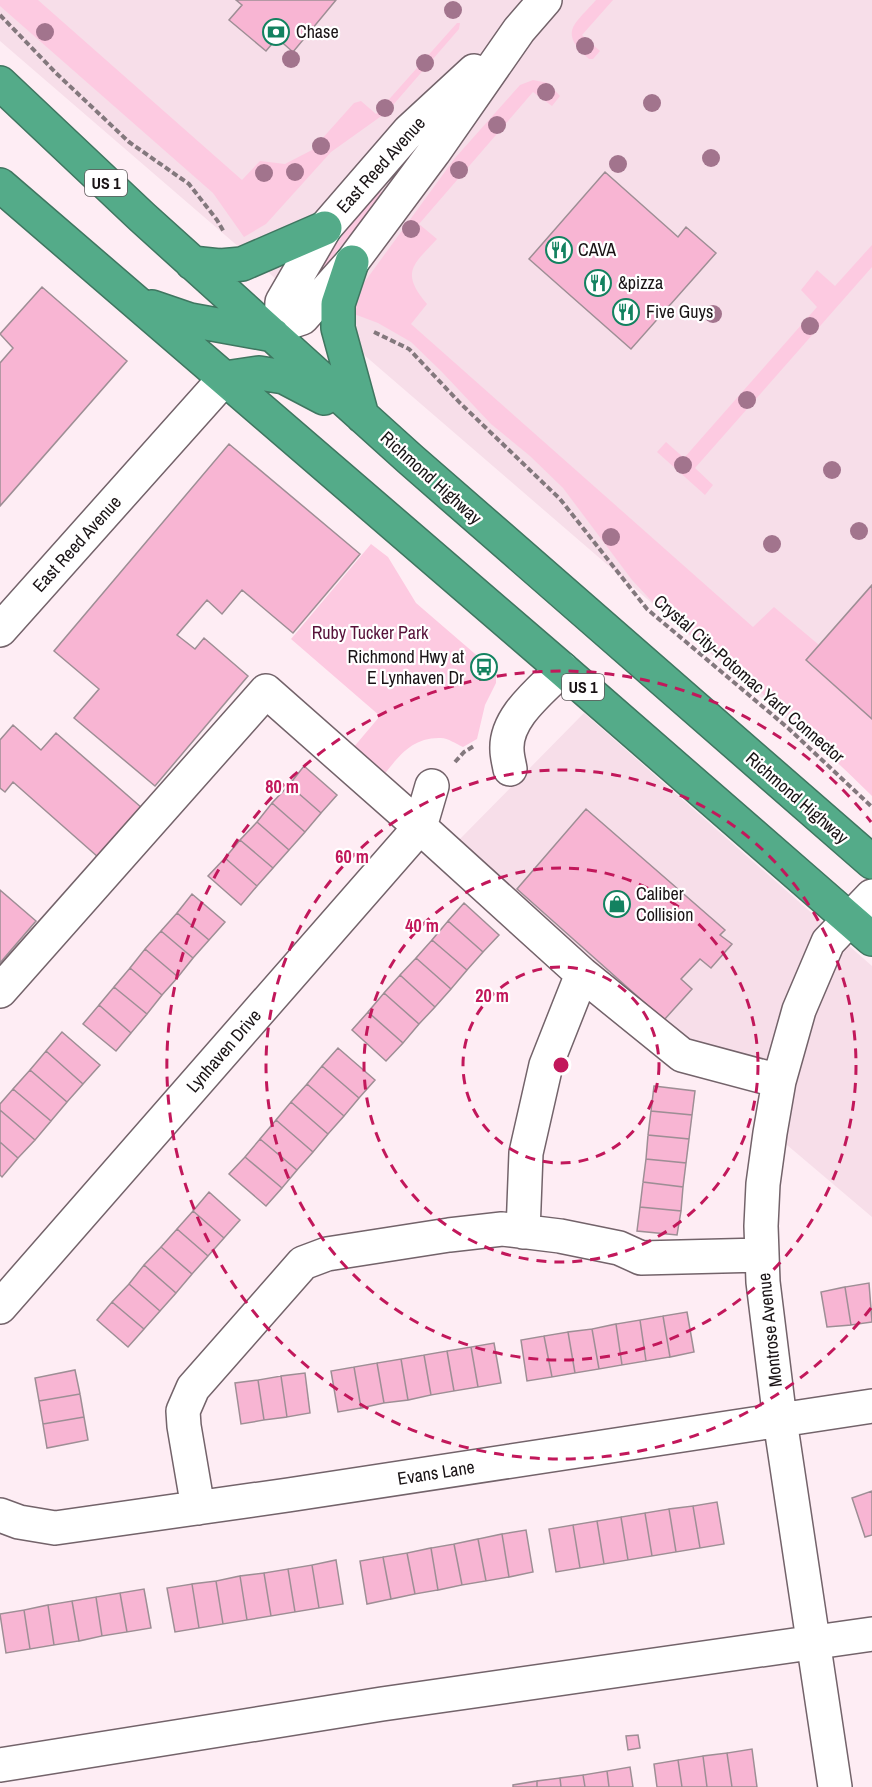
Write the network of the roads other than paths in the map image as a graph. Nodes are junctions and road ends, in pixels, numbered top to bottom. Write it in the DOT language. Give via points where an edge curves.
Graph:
graph roads {
  1 [pos="546,0"];
  2 [pos="519,30"];
  3 [pos="0,83"];
  4 [pos="0,185"];
  5 [pos="325,228"];
  6 [pos="352,262"];
  7 [pos="192,263"];
  8 [pos="217,284"];
  9 [pos="133,300"];
  10 [pos="227,328"];
  11 [pos="277,330"];
  12 [pos="225,378"];
  13 [pos="256,388"];
  14 [pos="363,417"];
  15 [pos="0,630"];
  16 [pos="562,669"];
  17 [pos="510,769"];
  18 [pos="432,786"];
  19 [pos="420,826"];
  20 [pos="872,862"];
  21 [pos="872,896"];
  22 [pos="860,929"];
  23 [pos="582,974"];
  24 [pos="0,991"];
  25 [pos="779,1081"];
  26 [pos="523,1232"];
  27 [pos="762,1255"];
  28 [pos="0,1307"];
  29 [pos="872,1406"];
  30 [pos="780,1420"];
  31 [pos="198,1508"];
  32 [pos="0,1515"];
  33 [pos="872,1634"];
  34 [pos="813,1643"];
  35 [pos="0,1765"];
  36 [pos="835,1787"];
  1 -- 2 [label="street, East Reed Avenue"];
  2 -- 5 [label="street, East Reed Avenue" via="409,131"];
  2 -- 6 [label="street, East Reed Avenue"];
  3 -- 7 [label="highway, Richmond Highway / US 1"];
  4 -- 9 [label="highway, US 1"];
  5 -- 7 [label="highway" via="242,264"];
  5 -- 11 [label="street, East Reed Avenue" via="282,302"];
  6 -- 11 [label="street, East Reed Avenue" via="302,318"];
  6 -- 14 [label="highway" via="338,304 338,328"];
  7 -- 8 [label="highway, Richmond Highway / US 1"];
  8 -- 10 [label="highway"];
  8 -- 11 [label="highway, Richmond Highway / US 1"];
  9 -- 10 [label="highway"];
  9 -- 12 [label="highway, US 1"];
  10 -- 11 [label="highway"];
  10 -- 12 [label="highway"];
  11 -- 13 [label="highway"];
  11 -- 14 [label="highway, Richmond Highway / US 1"];
  12 -- 13 [label="highway, US 1"];
  12 -- 15 [label="street, East Reed Avenue"];
  13 -- 14 [label="highway" via="284,377"];
  13 -- 16 [label="highway, US 1" via="291,437"];
  14 -- 20 [label="highway, Richmond Highway / US 1"];
  16 -- 17 [label="street" via="521,711 511,729 506,748"];
  16 -- 22 [label="highway, US 1"];
  18 -- 19 [label="street, Lynhaven Drive"];
  19 -- 23 [label="street"];
  19 -- 24 [label="street" via="266,692"];
  19 -- 28 [label="street, Lynhaven Drive"];
  21 -- 22 [label="street, Montrose Avenue"];
  22 -- 25 [label="street, Montrose Avenue" via="828,942 799,1010"];
  23 -- 25 [label="street" via="682,1055"];
  23 -- 26 [label="street" via="546,1065 526,1153"];
  25 -- 27 [label="street, Montrose Avenue" via="763,1184"];
  26 -- 27 [label="street" via="619,1248 641,1257"];
  26 -- 31 [label="street" via="502,1229 449,1235 327,1254 303,1263 193,1388 183,1411"];
  27 -- 30 [label="street, Montrose Avenue"];
  29 -- 30 [label="street, Evans Lane"];
  30 -- 31 [label="street, Evans Lane"];
  30 -- 34 [label="street, Montrose Avenue"];
  31 -- 32 [label="street, Evans Lane" via="56,1528"];
  33 -- 34 [label="street"];
  34 -- 35 [label="street" via="382,1704"];
  34 -- 36 [label="street, Montrose Avenue"];
}
